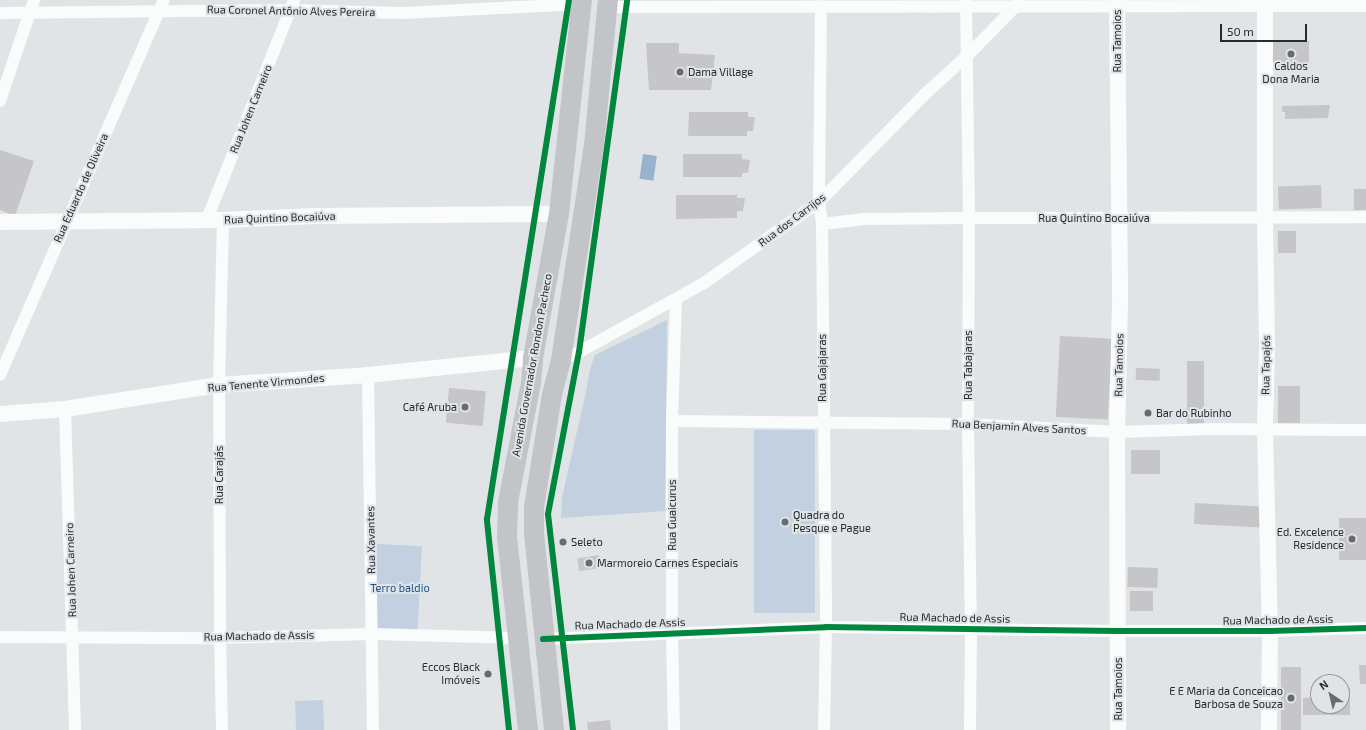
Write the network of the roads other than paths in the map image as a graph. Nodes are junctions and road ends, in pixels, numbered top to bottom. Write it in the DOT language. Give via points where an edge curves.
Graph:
graph roads {
  1 [pos="34,0"];
  2 [pos="582,2"];
  3 [pos="608,3"];
  4 [pos="839,3"];
  5 [pos="966,3"];
  6 [pos="1019,3"];
  7 [pos="1265,3"];
  8 [pos="1117,4"];
  9 [pos="161,5"];
  10 [pos="292,5"];
  11 [pos="821,6"];
  12 [pos="1366,6"];
  13 [pos="0,13"];
  14 [pos="30,13"];
  15 [pos="968,55"];
  16 [pos="0,101"];
  17 [pos="819,202"];
  18 [pos="559,214"];
  19 [pos="1265,217"];
  20 [pos="1366,217"];
  21 [pos="969,218"];
  22 [pos="1118,218"];
  23 [pos="207,219"];
  24 [pos="67,220"];
  25 [pos="223,220"];
  26 [pos="0,222"];
  27 [pos="822,224"];
  28 [pos="676,300"];
  29 [pos="533,358"];
  30 [pos="561,360"];
  31 [pos="368,374"];
  32 [pos="0,375"];
  33 [pos="219,386"];
  34 [pos="65,409"];
  35 [pos="0,414"];
  36 [pos="672,421"];
  37 [pos="823,423"];
  38 [pos="968,424"];
  39 [pos="1265,430"];
  40 [pos="1366,430"];
  41 [pos="1117,432"];
  42 [pos="826,627"];
  43 [pos="971,628"];
  44 [pos="1366,628"];
  45 [pos="1118,631"];
  46 [pos="1270,631"];
  47 [pos="672,633"];
  48 [pos="373,634"];
  49 [pos="0,637"];
  50 [pos="73,637"];
  51 [pos="220,638"];
  52 [pos="518,638"];
  53 [pos="543,638"];
  54 [pos="75,730"];
  55 [pos="222,730"];
  56 [pos="373,730"];
  57 [pos="528,730"];
  58 [pos="554,730"];
  59 [pos="674,730"];
  60 [pos="824,730"];
  61 [pos="970,730"];
  62 [pos="1118,730"];
  63 [pos="1269,730"];
  1 -- 14 [label="street"];
  2 -- 10 [label="street, Rua Coronel Antônio Alves Pereira" via="402,13"];
  2 -- 18 [label="main road, Avenida Governador Rondon Pacheco"];
  3 -- 11 [label="street"];
  3 -- 30 [label="main road" via="594,145"];
  4 -- 5 [label="street"];
  4 -- 11 [label="street"];
  5 -- 6 [label="street"];
  5 -- 15 [label="street, Rua Tabajaras"];
  6 -- 8 [label="street"];
  6 -- 15 [label="street, Rua dos Carrijos"];
  7 -- 8 [label="street"];
  7 -- 12 [label="street"];
  7 -- 19 [label="street, Rua Tapajós"];
  8 -- 22 [label="street, Rua Tamoios"];
  9 -- 10 [label="street, Rua Coronel Antônio Alves Pereira"];
  9 -- 14 [label="street, Rua Coronel Antônio Alves Pereira"];
  9 -- 24 [label="street, Rua Eduardo de Oliveira"];
  10 -- 23 [label="street, Rua Johen Carneiro"];
  11 -- 17 [label="street, Rua Gajajaras"];
  13 -- 14 [label="street, Rua Coronel Antônio Alves Pereira"];
  14 -- 16 [label="street"];
  15 -- 17 [label="street, Rua dos Carrijos" via="924,95"];
  15 -- 21 [label="street, Rua Tabajaras"];
  17 -- 27 [label="street, Rua Gajajaras"];
  17 -- 28 [label="street, Rua dos Carrijos"];
  18 -- 25 [label="street, Rua Quintino Bocaiúva" via="315,216"];
  18 -- 29 [label="main road, Avenida Governador Rondon Pacheco"];
  19 -- 20 [label="street, Rua Quintino Bocaiúva"];
  19 -- 22 [label="street, Rua Quintino Bocaiúva"];
  19 -- 39 [label="street, Rua Tapajós"];
  21 -- 22 [label="street, Rua Quintino Bocaiúva"];
  21 -- 27 [label="street, Rua Quintino Bocaiúva" via="865,219"];
  21 -- 38 [label="street, Rua Tabajaras"];
  22 -- 41 [label="street, Rua Tamoios" via="1120,303"];
  23 -- 24 [label="street, Rua Quintino Bocaiúva"];
  23 -- 25 [label="street, Rua Quintino Bocaiúva"];
  24 -- 26 [label="street, Rua Quintino Bocaiúva"];
  24 -- 32 [label="street, Rua Eduardo de Oliveira"];
  25 -- 33 [label="street, Rua Carajás"];
  27 -- 37 [label="street, Rua Gajajaras"];
  28 -- 30 [label="street, Rua dos Carrijos"];
  28 -- 36 [label="street, Rua Guaicurus"];
  29 -- 31 [label="street, Rua Tenente Virmondes"];
  29 -- 52 [label="main road, Avenida Governador Rondon Pacheco" via="531,383 507,512 507,536"];
  30 -- 53 [label="main road" via="552,394 534,507"];
  31 -- 33 [label="street, Rua Tenente Virmondes"];
  31 -- 48 [label="street, Rua Xavantes"];
  33 -- 34 [label="street, Rua Tenente Virmondes"];
  33 -- 51 [label="street, Rua Carajás"];
  34 -- 35 [label="street, Rua Tenente Virmondes"];
  34 -- 50 [label="street, Rua Johen Carneiro"];
  36 -- 37 [label="street, Rua Benjamin Alves Santos"];
  36 -- 47 [label="street, Rua Guaicurus"];
  37 -- 38 [label="street, Rua Benjamin Alves Santos"];
  37 -- 42 [label="street, Rua Gajajaras"];
  38 -- 41 [label="street, Rua Benjamin Alves Santos"];
  38 -- 43 [label="street, Rua Tabajaras"];
  39 -- 40 [label="street, Rua Benjamin Alves Santos"];
  39 -- 41 [label="street, Rua Benjamin Alves Santos"];
  39 -- 46 [label="street, Rua Tapajós"];
  41 -- 45 [label="street, Rua Tamoios"];
  42 -- 43 [label="street, Rua Machado de Assis"];
  42 -- 47 [label="street, Rua Machado de Assis"];
  42 -- 60 [label="street, Rua Gajajaras"];
  43 -- 45 [label="street, Rua Machado de Assis"];
  43 -- 61 [label="street, Rua Tabajaras"];
  44 -- 46 [label="street, Rua Machado de Assis"];
  45 -- 46 [label="street, Rua Machado de Assis"];
  45 -- 62 [label="street, Rua Tamoios"];
  46 -- 63 [label="street, Rua Tapajós"];
  47 -- 53 [label="street, Rua Machado de Assis"];
  47 -- 59 [label="street, Rua Guaicurus"];
  48 -- 51 [label="street, Rua Machado de Assis"];
  48 -- 52 [label="street, Rua Machado de Assis"];
  48 -- 56 [label="street, Rua Xavantes"];
  49 -- 50 [label="street, Rua Machado de Assis"];
  50 -- 51 [label="street, Rua Machado de Assis"];
  50 -- 54 [label="street, Rua Johen Carneiro"];
  51 -- 55 [label="street, Rua Carajás"];
  52 -- 57 [label="main road, Avenida Governador Rondon Pacheco"];
  53 -- 58 [label="main road"];
}
